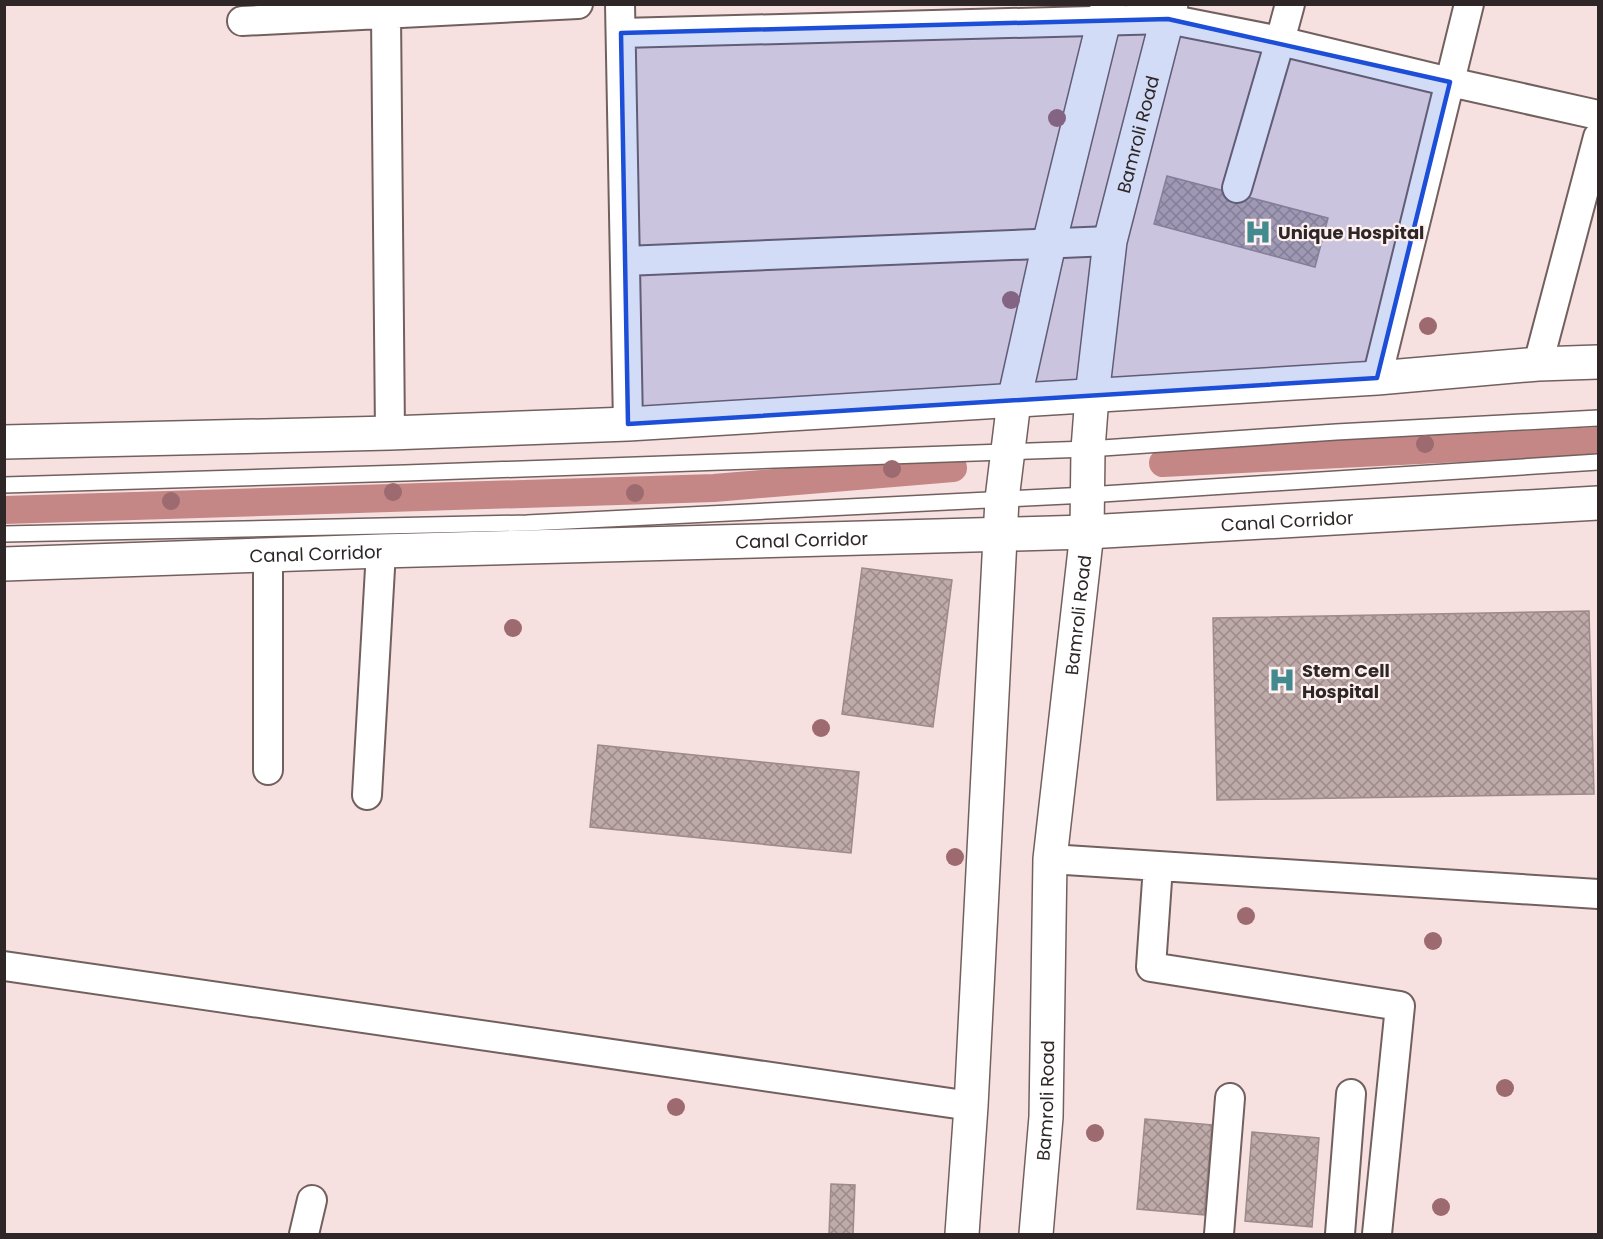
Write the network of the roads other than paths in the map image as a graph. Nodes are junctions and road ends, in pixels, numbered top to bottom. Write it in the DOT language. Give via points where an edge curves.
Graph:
graph roads {
  1 [pos="578,4"];
  2 [pos="620,4"];
  3 [pos="1290,4"];
  4 [pos="1469,4"];
  5 [pos="1169,12"];
  6 [pos="1106,13"];
  7 [pos="386,14"];
  8 [pos="242,21"];
  9 [pos="621,33"];
  10 [pos="1280,41"];
  11 [pos="1450,82"];
  12 [pos="1599,115"];
  13 [pos="1599,137"];
  14 [pos="1237,188"];
  15 [pos="1110,241"];
  16 [pos="1049,244"];
  17 [pos="625,261"];
  18 [pos="1599,362"];
  19 [pos="1538,364"];
  20 [pos="1377,378"];
  21 [pos="1092,396"];
  22 [pos="1014,401"];
  23 [pos="1599,418"];
  24 [pos="628,424"];
  25 [pos="390,433"];
  26 [pos="4,442"];
  27 [pos="1088,449"];
  28 [pos="1007,452"];
  29 [pos="1599,462"];
  30 [pos="4,485"];
  31 [pos="1087,495"];
  32 [pos="1002,500"];
  33 [pos="1599,503"];
  34 [pos="1087,532"];
  35 [pos="4,534"];
  36 [pos="1000,534"];
  37 [pos="381,551"];
  38 [pos="268,555"];
  39 [pos="4,564"];
  40 [pos="268,770"];
  41 [pos="367,795"];
  42 [pos="1050,859"];
  43 [pos="1158,866"];
  44 [pos="1599,894"];
  45 [pos="4,966"];
  46 [pos="1351,1094"];
  47 [pos="1230,1098"];
  48 [pos="971,1106"];
  49 [pos="312,1200"];
  50 [pos="304,1234"];
  51 [pos="962,1234"];
  52 [pos="1036,1234"];
  53 [pos="1219,1234"];
  54 [pos="1340,1234"];
  55 [pos="1377,1234"];
  1 -- 7 [label="street"];
  2 -- 9 [label="street"];
  3 -- 10 [label="street"];
  4 -- 11 [label="street"];
  5 -- 6 [label="street"];
  5 -- 10 [label="street"];
  5 -- 15 [label="street, Bamroli Road"];
  6 -- 9 [label="street"];
  6 -- 16 [label="street"];
  7 -- 8 [label="street"];
  7 -- 25 [label="street"];
  9 -- 17 [label="street"];
  10 -- 11 [label="street"];
  10 -- 14 [label="street"];
  11 -- 12 [label="street"];
  11 -- 20 [label="street"];
  13 -- 19 [label="street"];
  15 -- 16 [label="street"];
  15 -- 21 [label="street, Bamroli Road"];
  16 -- 17 [label="street"];
  16 -- 22 [label="street"];
  17 -- 24 [label="street"];
  18 -- 19 [label="street"];
  19 -- 20 [label="street"];
  20 -- 21 [label="street"];
  21 -- 22 [label="street"];
  21 -- 27 [label="street, Bamroli Road"];
  22 -- 24 [label="street"];
  22 -- 28 [label="street"];
  23 -- 27 [label="lane"];
  24 -- 25 [label="street"];
  25 -- 26 [label="street"];
  27 -- 28 [label="lane"];
  27 -- 31 [label="street, Bamroli Road"];
  28 -- 30 [label="lane"];
  28 -- 32 [label="street"];
  29 -- 31 [label="lane"];
  31 -- 32 [label="lane"];
  31 -- 34 [label="street, Bamroli Road"];
  32 -- 35 [label="lane" via="526,523"];
  32 -- 36 [label="street"];
  33 -- 34 [label="street, Canal Corridor"];
  34 -- 36 [label="street, Canal Corridor"];
  34 -- 42 [label="street, Bamroli Road"];
  36 -- 37 [label="street, Canal Corridor"];
  36 -- 48 [label="street"];
  37 -- 38 [label="street, Canal Corridor"];
  37 -- 41 [label="street"];
  38 -- 39 [label="street, Canal Corridor"];
  38 -- 40 [label="street"];
  42 -- 43 [label="street"];
  42 -- 52 [label="street, Bamroli Road" via="1046,1117"];
  43 -- 44 [label="street"];
  43 -- 55 [label="street" via="1151,967 1400,1006"];
  45 -- 48 [label="street"];
  46 -- 54 [label="street"];
  47 -- 53 [label="street"];
  48 -- 51 [label="street"];
  49 -- 50 [label="street"];
}
